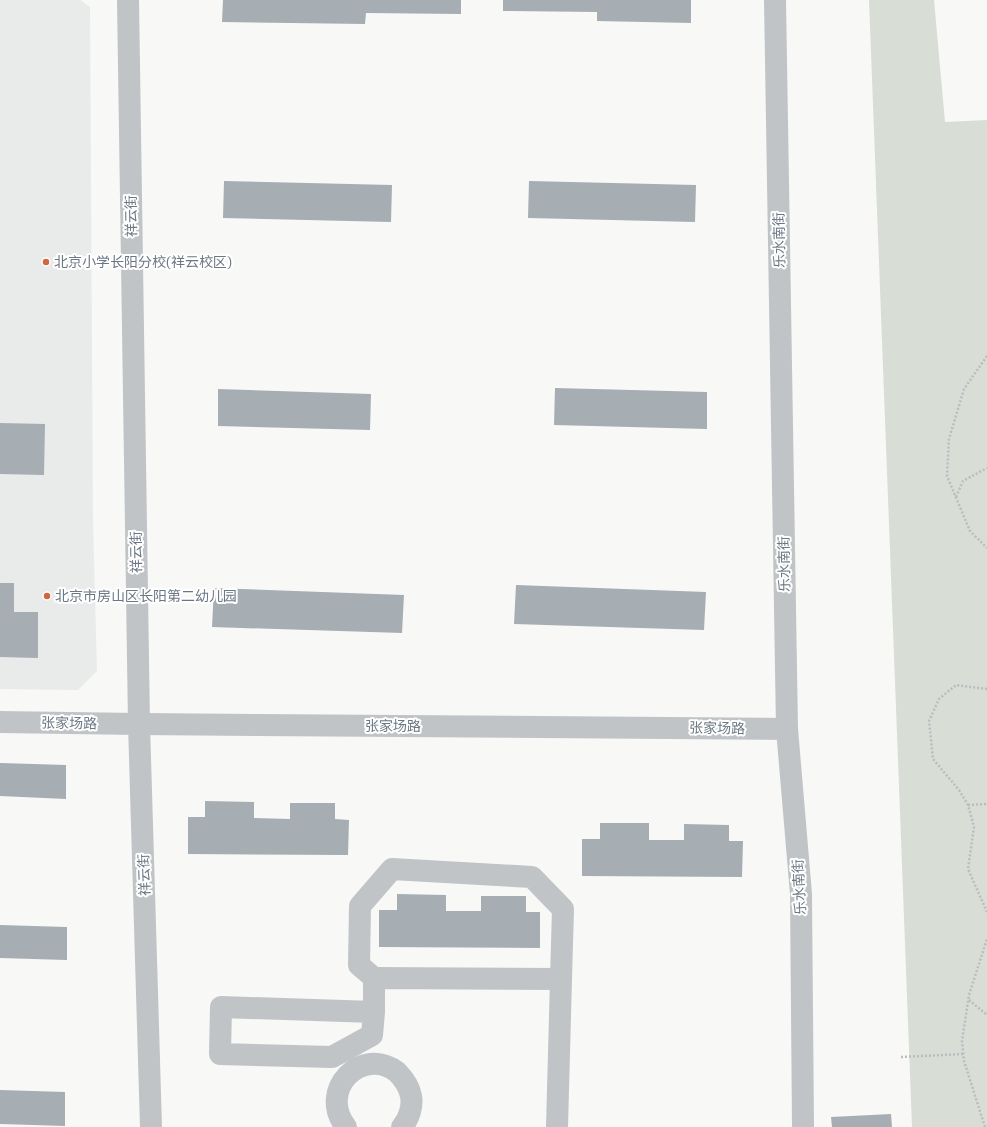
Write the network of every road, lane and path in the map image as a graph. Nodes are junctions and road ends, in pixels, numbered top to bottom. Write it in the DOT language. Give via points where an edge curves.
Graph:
graph roads {
  1 [pos="128,0"];
  2 [pos="775,0"];
  3 [pos="987,356"];
  4 [pos="987,468"];
  5 [pos="956,498"];
  6 [pos="987,548"];
  7 [pos="987,689"];
  8 [pos="0,722"];
  9 [pos="139,724"];
  10 [pos="786,729"];
  11 [pos="968,804"];
  12 [pos="987,804"];
  13 [pos="987,912"];
  14 [pos="987,939"];
  15 [pos="374,978"];
  16 [pos="561,979"];
  17 [pos="969,1000"];
  18 [pos="374,1012"];
  19 [pos="987,1015"];
  20 [pos="355,1045"];
  21 [pos="963,1054"];
  22 [pos="901,1057"];
  23 [pos="366,1065"];
  24 [pos="151,1127"];
  25 [pos="346,1127"];
  26 [pos="402,1127"];
  27 [pos="557,1127"];
  28 [pos="803,1127"];
  29 [pos="985,1127"];
  1 -- 9 [label="street, 祥云街"];
  2 -- 10 [label="street, 乐水南街"];
  3 -- 5 [label="path" via="964,389 949,439 947,476"];
  4 -- 5 [label="path" via="963,481"];
  5 -- 6 [label="path" via="970,531"];
  7 -- 11 [label="path" via="956,685 939,699 929,721 933,759"];
  8 -- 9 [label="street, 张家场路"];
  9 -- 10 [label="street, 张家场路"];
  9 -- 24 [label="street, 祥云街"];
  10 -- 28 [label="street, 乐水南街" via="801,894"];
  11 -- 12 [label="path"];
  11 -- 13 [label="path" via="974,827 968,869"];
  14 -- 17 [label="path"];
  15 -- 16 [label="street"];
  15 -- 16 [label="street" via="359,964 360,906 392,869 532,877 563,909"];
  15 -- 18 [label="street"];
  16 -- 27 [label="street"];
  17 -- 19 [label="path"];
  17 -- 21 [label="path" via="962,1041"];
  18 -- 20 [label="street" via="372,1035"];
  18 -- 20 [label="street" via="221,1007 220,1054 332,1058"];
  20 -- 23 [label="street"];
  21 -- 22 [label="path"];
  21 -- 29 [label="path"];
  23 -- 25 [label="street" via="345,1077 339,1087 337,1110"];
  23 -- 26 [label="street" via="379,1064 392,1069 402,1077 409,1088 412,1101 410,1114"];
}
